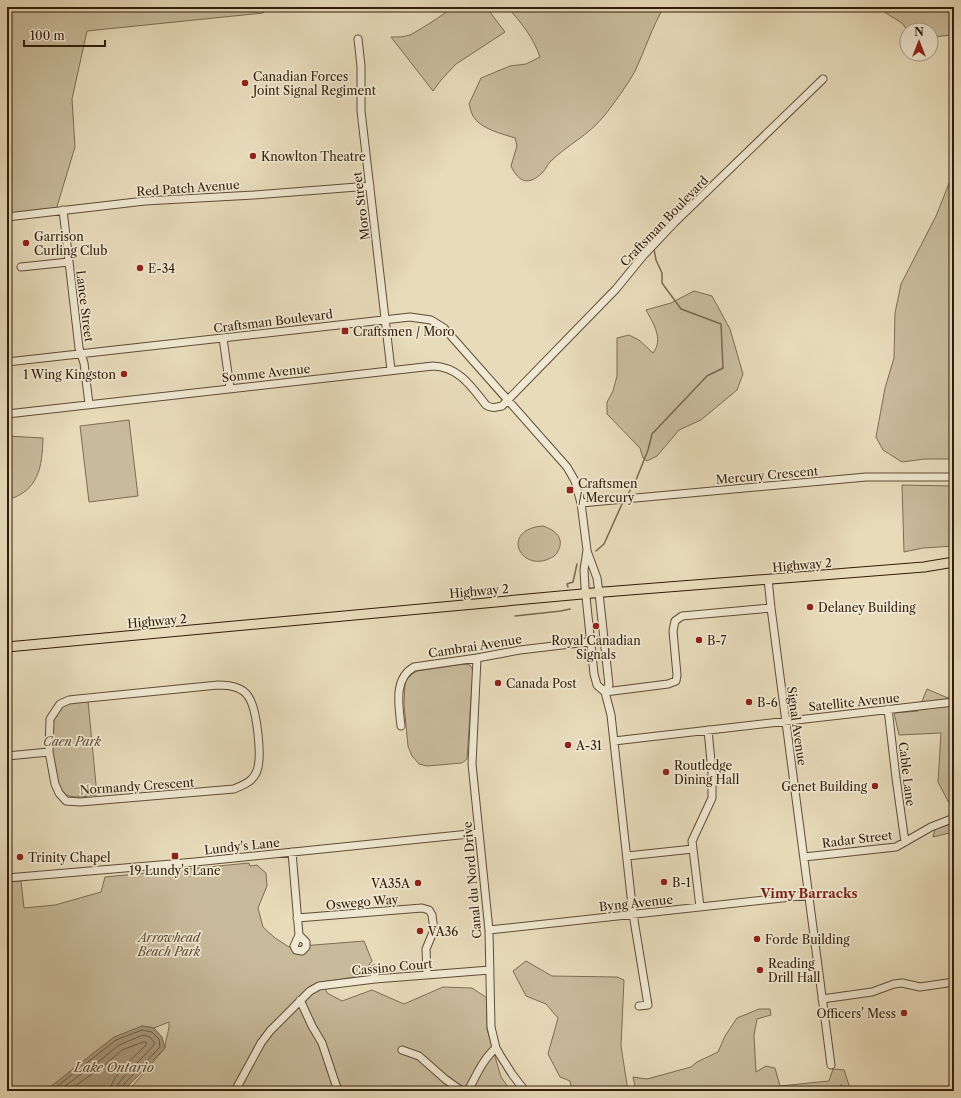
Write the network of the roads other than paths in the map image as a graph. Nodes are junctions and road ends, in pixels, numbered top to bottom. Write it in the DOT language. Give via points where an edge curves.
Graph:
graph roads {
  1 [pos="358,39"];
  2 [pos="823,79"];
  3 [pos="370,186"];
  4 [pos="63,210"];
  5 [pos="7,217"];
  6 [pos="68,262"];
  7 [pos="21,267"];
  8 [pos="386,319"];
  9 [pos="223,338"];
  10 [pos="81,354"];
  11 [pos="7,362"];
  12 [pos="391,370"];
  13 [pos="230,388"];
  14 [pos="508,400"];
  15 [pos="89,404"];
  16 [pos="7,414"];
  17 [pos="954,477"];
  18 [pos="581,503"];
  19 [pos="587,550"];
  20 [pos="954,562"];
  21 [pos="768,579"];
  22 [pos="599,592"];
  23 [pos="586,594"];
  24 [pos="771,608"];
  25 [pos="604,640"];
  26 [pos="591,642"];
  27 [pos="7,647"];
  28 [pos="477,658"];
  29 [pos="605,692"];
  30 [pos="954,702"];
  31 [pos="888,709"];
  32 [pos="786,721"];
  33 [pos="401,726"];
  34 [pos="708,730"];
  35 [pos="614,741"];
  36 [pos="49,752"];
  37 [pos="7,756"];
  38 [pos="954,818"];
  39 [pos="479,833"];
  40 [pos="905,842"];
  41 [pos="693,849"];
  42 [pos="292,852"];
  43 [pos="627,856"];
  44 [pos="804,857"];
  45 [pos="7,878"];
  46 [pos="809,895"];
  47 [pos="700,907"];
  48 [pos="633,914"];
  49 [pos="297,918"];
  50 [pos="489,930"];
  51 [pos="298,935"];
  52 [pos="374,969"];
  53 [pos="490,970"];
  54 [pos="427,975"];
  55 [pos="375,979"];
  56 [pos="954,982"];
  57 [pos="822,999"];
  58 [pos="300,1000"];
  59 [pos="639,1006"];
  60 [pos="496,1048"];
  61 [pos="402,1050"];
  62 [pos="831,1065"];
  63 [pos="235,1091"];
  64 [pos="338,1091"];
  65 [pos="462,1091"];
  66 [pos="468,1091"];
  67 [pos="525,1091"];
  1 -- 3 [label="street, Moro Street" via="361,111"];
  2 -- 14 [label="street, Craftsman Boulevard" via="674,222 616,290"];
  3 -- 4 [label="street, Red Patch Avenue"];
  3 -- 8 [label="street, Moro Street"];
  4 -- 5 [label="street, Red Patch Avenue"];
  4 -- 6 [label="street, Lance Street"];
  6 -- 7 [label="street"];
  6 -- 10 [label="street, Lance Street"];
  8 -- 9 [label="street, Craftsman Boulevard"];
  8 -- 12 [label="street, Moro Street"];
  8 -- 14 [label="street, Craftsman Boulevard" via="417,317 438,324"];
  9 -- 10 [label="street, Craftsman Boulevard"];
  9 -- 13 [label="street"];
  10 -- 11 [label="street, Craftsman Boulevard"];
  10 -- 15 [label="street, Lance Street"];
  12 -- 13 [label="street, Somme Avenue"];
  12 -- 14 [label="street, Somme Avenue" via="441,366 455,371 462,377 490,408 502,406"];
  13 -- 15 [label="street, Somme Avenue"];
  14 -- 18 [label="street, Craftsman Boulevard" via="567,467 575,481"];
  15 -- 16 [label="street, Somme Avenue"];
  17 -- 18 [label="street, Mercury Crescent" via="866,477"];
  18 -- 19 [label="street, Craftsman Boulevard"];
  19 -- 22 [label="street, Craftsman Boulevard"];
  19 -- 23 [label="street, Craftsman Boulevard" via="584,570"];
  20 -- 21 [label="main road, Highway 2" via="924,567"];
  21 -- 22 [label="main road, Highway 2"];
  21 -- 24 [label="street, Signal Avenue"];
  22 -- 23 [label="main road, Highway 2"];
  22 -- 25 [label="street, Craftsman Boulevard"];
  23 -- 26 [label="street, Craftsman Boulevard"];
  23 -- 27 [label="main road, Highway 2"];
  24 -- 29 [label="street" via="682,616 675,622 673,631 676,681"];
  24 -- 32 [label="street, Signal Avenue"];
  25 -- 26 [label="street, Cambrai Avenue"];
  25 -- 29 [label="street, Craftsman Boulevard" via="609,685"];
  26 -- 28 [label="street, Cambrai Avenue"];
  26 -- 29 [label="street, Craftsman Boulevard" via="597,685"];
  28 -- 33 [label="street, Cambrai Avenue" via="418,666 409,670 400,685"];
  28 -- 39 [label="street, Canal du Nord Drive" via="472,753"];
  29 -- 35 [label="street" via="612,714"];
  30 -- 31 [label="street, Satellite Avenue"];
  31 -- 32 [label="street, Satellite Avenue"];
  31 -- 40 [label="street, Cable Lane"];
  32 -- 34 [label="street, Satellite Avenue"];
  32 -- 44 [label="street, Signal Avenue"];
  34 -- 35 [label="street, Satellite Avenue"];
  34 -- 41 [label="street" via="712,798 693,837"];
  35 -- 43 [label="street"];
  36 -- 36 [label="street, Normandy Crescent" via="59,793 66,800 80,802 234,789 248,783 256,774 260,758 254,707 248,694 230,685 69,700 60,704 50,719"];
  36 -- 37 [label="street"];
  38 -- 40 [label="street, Radar Street" via="931,827"];
  39 -- 42 [label="street, Lundy's Lane"];
  39 -- 50 [label="street, Canal du Nord Drive"];
  40 -- 44 [label="street, Radar Street" via="896,847"];
  41 -- 43 [label="street"];
  41 -- 47 [label="street"];
  42 -- 45 [label="street, Lundy's Lane"];
  42 -- 49 [label="street"];
  43 -- 48 [label="street"];
  44 -- 46 [label="street, Signal Avenue"];
  46 -- 47 [label="street, Byng Avenue"];
  46 -- 57 [label="street, Signal Avenue"];
  47 -- 48 [label="street, Byng Avenue"];
  48 -- 50 [label="street, Byng Avenue"];
  48 -- 59 [label="street" via="648,1005"];
  49 -- 51 [label="street"];
  49 -- 54 [label="street, Oswego Way" via="422,908 429,910 434,930 426,949"];
  50 -- 53 [label="street, Canal du Nord Drive"];
  52 -- 55 [label="street"];
  53 -- 54 [label="street, Cassino Court"];
  53 -- 60 [label="street, Canal du Nord Drive" via="490,1018"];
  54 -- 55 [label="street, Cassino Court"];
  55 -- 58 [label="street, Cassino Court" via="319,986"];
  56 -- 57 [label="street" via="920,986 894,984 872,992"];
  57 -- 62 [label="street, Signal Avenue"];
  58 -- 63 [label="street, Cassino Court" via="261,1043"];
  58 -- 64 [label="street" via="322,1043"];
  60 -- 66 [label="street" via="485,1061"];
  60 -- 67 [label="street, Canal du Nord Drive"];
  61 -- 65 [label="street" via="419,1056"];
}
